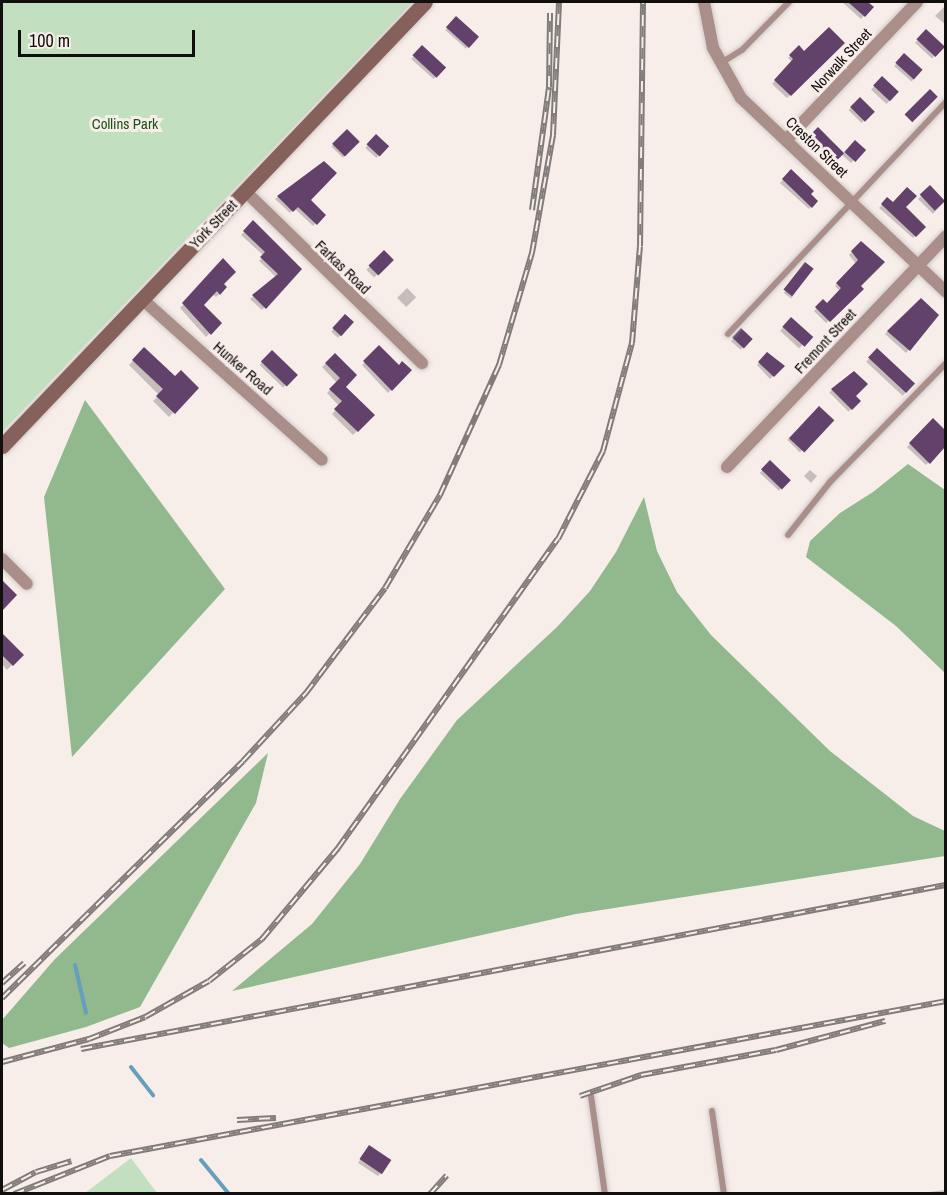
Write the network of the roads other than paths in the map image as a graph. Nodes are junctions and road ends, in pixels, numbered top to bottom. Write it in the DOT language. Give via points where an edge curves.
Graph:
graph roads {
  1 [pos="425,2"];
  2 [pos="704,2"];
  3 [pos="789,2"];
  4 [pos="917,2"];
  5 [pos="721,63"];
  6 [pos="945,102"];
  7 [pos="787,139"];
  8 [pos="245,190"];
  9 [pos="852,201"];
  10 [pos="945,236"];
  11 [pos="918,265"];
  12 [pos="945,292"];
  13 [pos="142,299"];
  14 [pos="728,334"];
  15 [pos="423,363"];
  16 [pos="945,363"];
  17 [pos="2,446"];
  18 [pos="322,460"];
  19 [pos="727,467"];
  20 [pos="788,534"];
  21 [pos="2,559"];
  22 [pos="27,584"];
  23 [pos="591,1096"];
  24 [pos="712,1111"];
  25 [pos="605,1194"];
  26 [pos="724,1194"];
  1 -- 8 [label="street, York Street"];
  2 -- 5 [label="street, Creston Street" via="713,48"];
  3 -- 5 [label="lane" via="742,50"];
  4 -- 7 [label="street, Norwalk Street"];
  5 -- 7 [label="street, Creston Street" via="741,98"];
  6 -- 9 [label="lane"];
  7 -- 9 [label="street, Creston Street"];
  8 -- 13 [label="street, York Street"];
  8 -- 15 [label="street, Farkas Road"];
  9 -- 11 [label="street, Creston Street"];
  9 -- 14 [label="lane"];
  10 -- 11 [label="street, Fremont Street"];
  11 -- 12 [label="street, Creston Street"];
  11 -- 19 [label="street, Fremont Street"];
  13 -- 17 [label="street, York Street"];
  13 -- 18 [label="street, Hunker Road"];
  16 -- 20 [label="lane" via="830,482"];
  21 -- 22 [label="street"];
  23 -- 25 [label="lane"];
  24 -- 26 [label="lane"];
}
